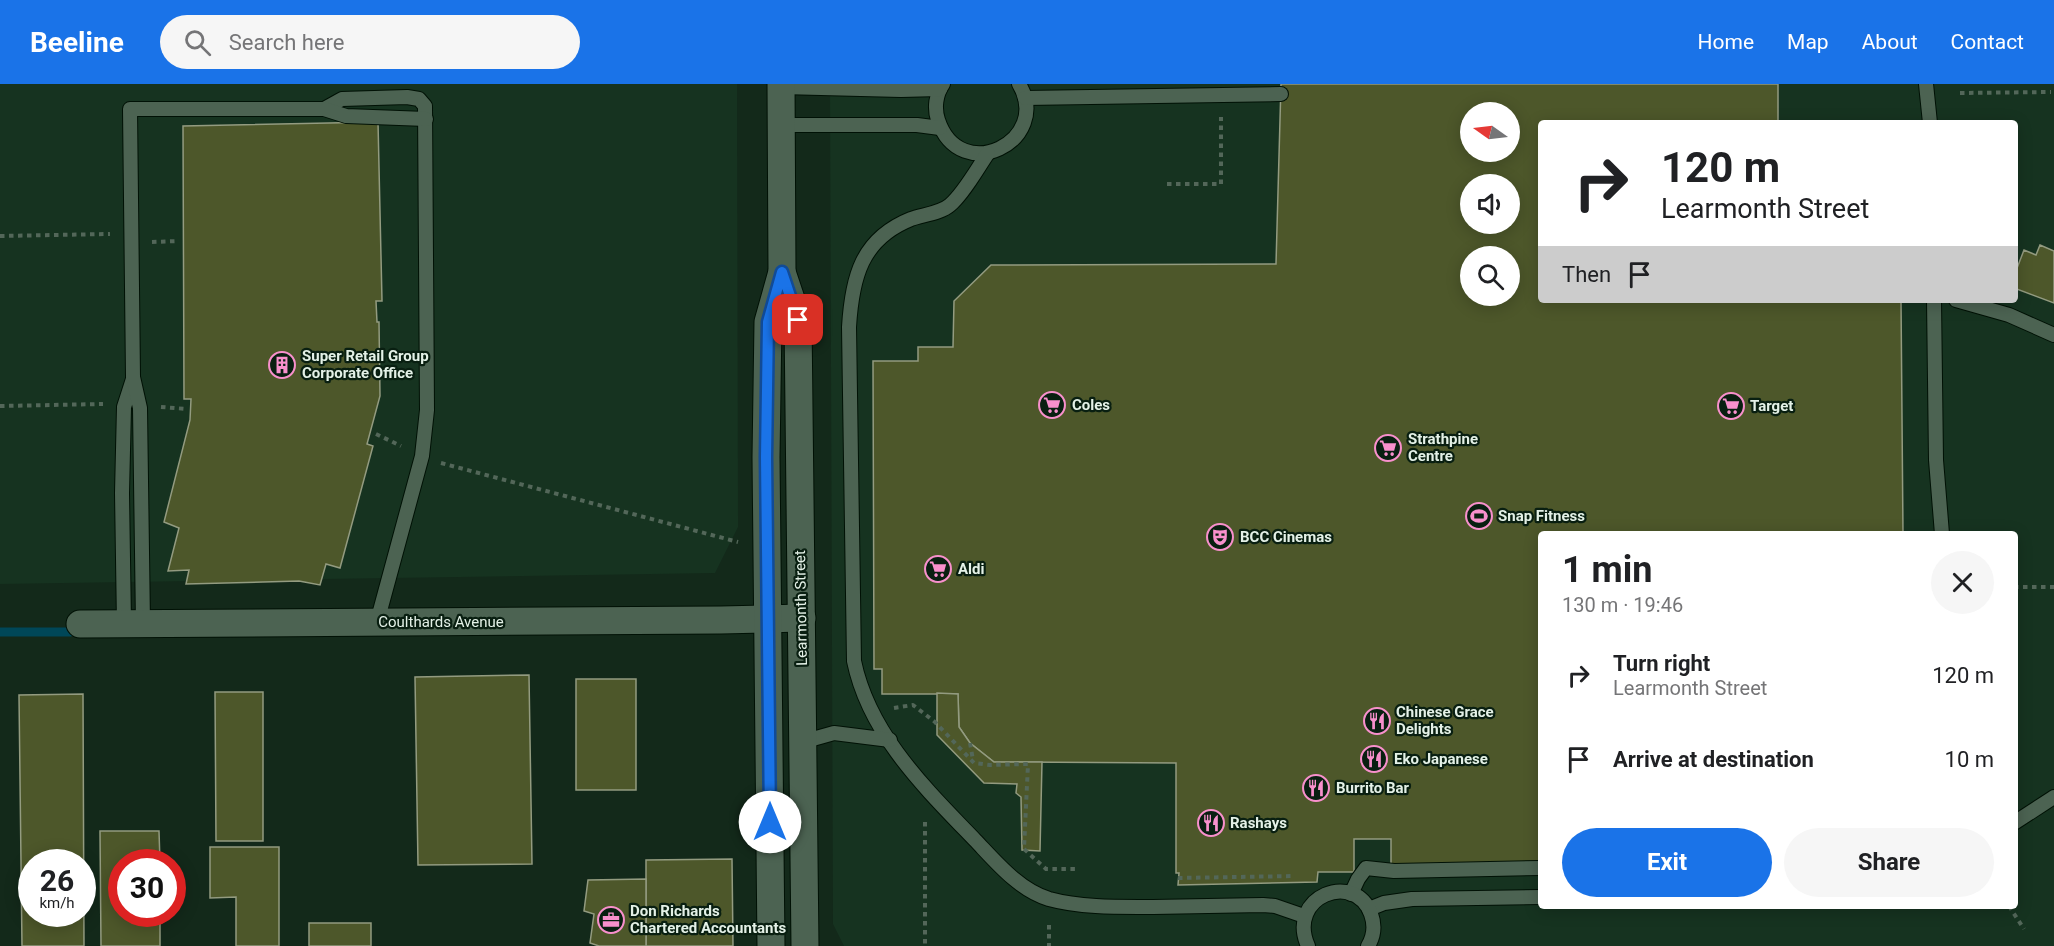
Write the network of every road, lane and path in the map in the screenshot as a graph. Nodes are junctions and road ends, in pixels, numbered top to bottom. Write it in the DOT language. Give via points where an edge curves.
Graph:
graph roads {
  1 [pos="1019,84"];
  2 [pos="1926,84"];
  3 [pos="781,86"];
  4 [pos="941,86"];
  5 [pos="2051,92"];
  6 [pos="1960,93"];
  7 [pos="1281,94"];
  8 [pos="1025,98"];
  9 [pos="324,109"];
  10 [pos="1221,109"];
  11 [pos="426,119"];
  12 [pos="1930,120"];
  13 [pos="782,125"];
  14 [pos="940,128"];
  15 [pos="988,153"];
  16 [pos="1167,184"];
  17 [pos="0,236"];
  18 [pos="131,239"];
  19 [pos="178,241"];
  20 [pos="782,272"];
  21 [pos="1935,303"];
  22 [pos="1967,303"];
  23 [pos="2054,335"];
  24 [pos="133,377"];
  25 [pos="0,406"];
  26 [pos="124,407"];
  27 [pos="140,408"];
  28 [pos="187,409"];
  29 [pos="376,434"];
  30 [pos="422,456"];
  31 [pos="1942,531"];
  32 [pos="745,543"];
  33 [pos="2018,587"];
  34 [pos="2054,587"];
  35 [pos="802,618"];
  36 [pos="766,619"];
  37 [pos="377,622"];
  38 [pos="80,624"];
  39 [pos="133,624"];
  40 [pos="885,706"];
  41 [pos="890,740"];
  42 [pos="970,743"];
  43 [pos="802,754"];
  44 [pos="974,763"];
  45 [pos="769,768"];
  46 [pos="2054,797"];
  47 [pos="2018,821"];
  48 [pos="925,822"];
  49 [pos="1538,868"];
  50 [pos="1075,869"];
  51 [pos="1295,876"];
  52 [pos="1178,878"];
  53 [pos="1351,894"];
  54 [pos="1538,897"];
  55 [pos="1369,909"];
  56 [pos="2010,909"];
  57 [pos="1304,916"];
  58 [pos="1049,925"];
  59 [pos="2024,929"];
  60 [pos="771,946"];
  61 [pos="805,946"];
  62 [pos="925,946"];
  63 [pos="1049,946"];
  64 [pos="1308,946"];
  65 [pos="1368,946"];
  1 -- 8 [label="lane"];
  2 -- 12 [label="lane"];
  3 -- 4 [label="lane" via="901,90"];
  3 -- 13 [label="street, Learmonth Street"];
  4 -- 14 [label="lane" via="936,102"];
  5 -- 6 [label="path"];
  7 -- 8 [label="lane"];
  8 -- 15 [label="lane" via="1026,113 1014,139"];
  9 -- 11 [label="lane" via="346,117"];
  9 -- 11 [label="lane" via="342,99 407,97 419,99 425,106"];
  9 -- 18 [label="lane" via="130,109"];
  10 -- 16 [label="path" via="1221,184"];
  11 -- 30 [label="lane" via="427,410"];
  13 -- 14 [label="lane"];
  13 -- 20 [label="street, Learmonth Street"];
  14 -- 15 [label="lane" via="963,150"];
  15 -- 41 [label="lane" via="949,206 891,230 875,242 862,262 851,293 854,661 868,706"];
  17 -- 18 [label="path" via="115,234"];
  18 -- 19 [label="path"];
  18 -- 24 [label="lane"];
  20 -- 35 [label="street, Learmonth Street" via="798,320"];
  20 -- 36 [label="street, Learmonth Street" via="768,322"];
  21 -- 31 [label="lane" via="1936,460"];
  22 -- 23 [label="lane" via="2009,315"];
  24 -- 26 [label="lane"];
  24 -- 27 [label="lane"];
  25 -- 26 [label="path"];
  26 -- 39 [label="lane" via="122,493"];
  27 -- 28 [label="path"];
  27 -- 39 [label="lane"];
  29 -- 30 [label="path"];
  30 -- 32 [label="path"];
  30 -- 37 [label="lane"];
  33 -- 34 [label="path"];
  35 -- 36 [label="street, Coulthards Avenue"];
  35 -- 43 [label="street, Learmonth Street"];
  36 -- 37 [label="street, Coulthards Avenue"];
  36 -- 45 [label="street, Learmonth Street"];
  37 -- 39 [label="street, Coulthards Avenue"];
  38 -- 39 [label="street, Coulthards Avenue"];
  40 -- 44 [label="path" via="900,709 913,705"];
  41 -- 43 [label="lane" via="834,733"];
  41 -- 57 [label="lane" via="917,780 1003,869 1048,898 1114,907 1263,905"];
  42 -- 44 [label="path"];
  43 -- 45 [label="street"];
  43 -- 61 [label="street, Learmonth Street"];
  44 -- 50 [label="path" via="1028,764 1024,849 1046,869"];
  45 -- 60 [label="street, Learmonth Street"];
  46 -- 47 [label="lane"];
  48 -- 62 [label="path"];
  49 -- 53 [label="lane" via="1366,868"];
  51 -- 52 [label="path"];
  53 -- 55 [label="lane"];
  53 -- 57 [label="lane" via="1328,893 1310,905"];
  54 -- 55 [label="lane" via="1396,900"];
  55 -- 65 [label="lane" via="1374,930"];
  56 -- 59 [label="path"];
  57 -- 64 [label="lane" via="1302,926"];
  58 -- 63 [label="path"];
}
